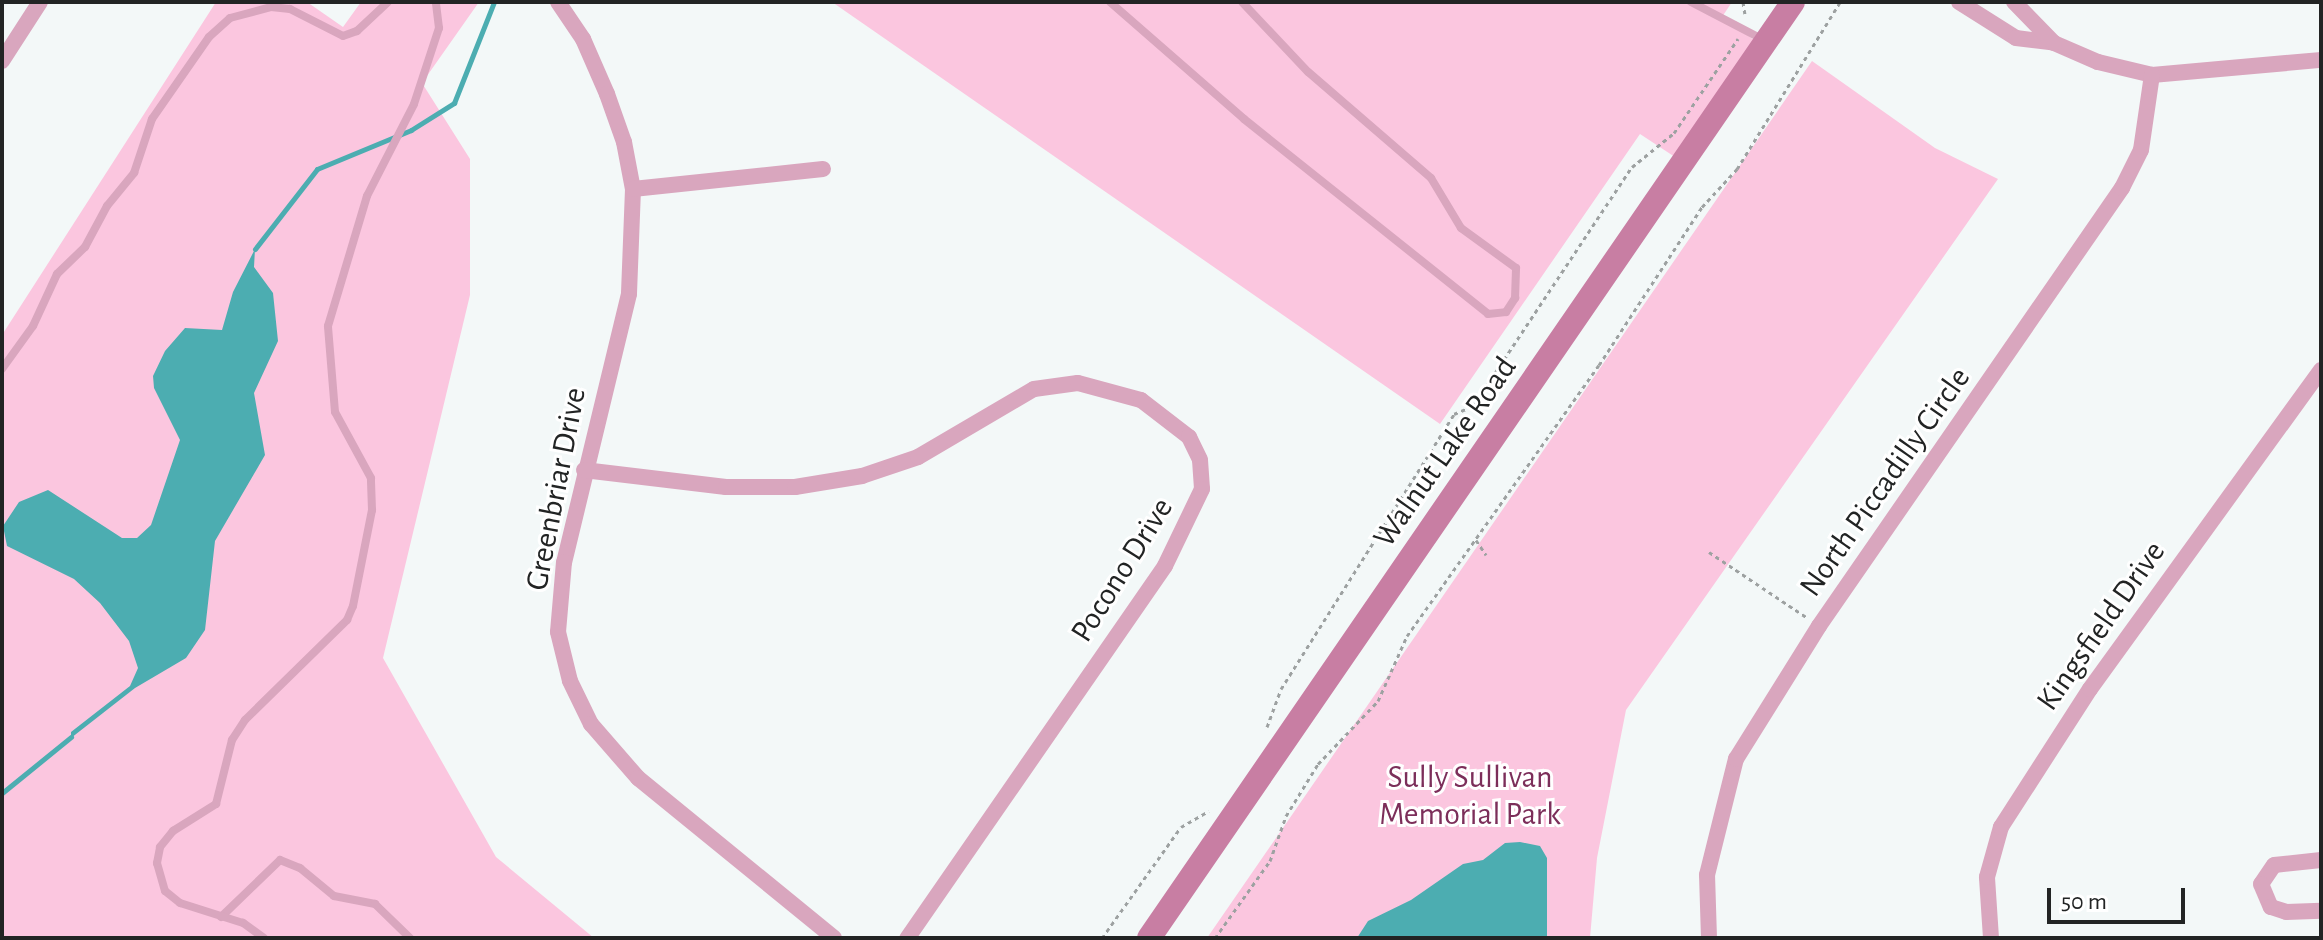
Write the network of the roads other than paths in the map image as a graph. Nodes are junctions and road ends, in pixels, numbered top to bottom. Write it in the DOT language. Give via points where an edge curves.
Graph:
graph roads {
  1 [pos="40,2"];
  2 [pos="388,2"];
  3 [pos="436,2"];
  4 [pos="558,2"];
  5 [pos="1110,2"];
  6 [pos="1242,2"];
  7 [pos="1691,2"];
  8 [pos="1793,2"];
  9 [pos="1959,2"];
  10 [pos="2014,2"];
  11 [pos="1766,41"];
  12 [pos="2054,43"];
  13 [pos="2321,60"];
  14 [pos="2,61"];
  15 [pos="2152,75"];
  16 [pos="823,169"];
  17 [pos="633,189"];
  18 [pos="2,369"];
  19 [pos="2321,370"];
  20 [pos="584,470"];
  21 [pos="2321,860"];
  22 [pos="2321,911"];
  23 [pos="221,917"];
  24 [pos="264,938"];
  25 [pos="410,938"];
  26 [pos="834,938"];
  27 [pos="907,938"];
  28 [pos="1149,938"];
  29 [pos="1709,938"];
  30 [pos="1991,938"];
  1 -- 14 [label="street"];
  2 -- 18 [label="lane" via="357,31 343,36 290,9 271,7 230,18 209,37 152,119 134,173 107,206 85,247 57,274 33,326"];
  3 -- 23 [label="lane" via="439,28 414,104 367,196 328,326 335,412 371,478 372,510 353,606 347,620 245,720 232,740 216,804 173,831 160,847 157,863 165,891 180,903"];
  4 -- 17 [label="street, Greenbriar Drive" via="583,39 607,94"];
  5 -- 6 [label="lane" via="1265,137 1488,314 1506,312 1515,298 1516,268 1461,228 1431,178 1308,72"];
  7 -- 11 [label="lane"];
  8 -- 11 [label="street, Walnut Lake Road"];
  9 -- 12 [label="street" via="2016,38"];
  10 -- 12 [label="street"];
  11 -- 28 [label="street, Walnut Lake Road"];
  12 -- 15 [label="street" via="2098,62"];
  13 -- 15 [label="street"];
  15 -- 29 [label="street, North Piccadilly Circle" via="2141,150 2122,188 1819,626 1736,759 1707,875"];
  16 -- 17 [label="street"];
  17 -- 20 [label="street, Greenbriar Drive" via="629,294"];
  19 -- 30 [label="street, Kingsfield Drive" via="2090,689 2001,827 1987,877"];
  20 -- 26 [label="street, Greenbriar Drive" via="564,562 558,632 570,681 591,724 638,778"];
  20 -- 27 [label="street, Pocono Drive" via="726,487 795,487 862,476 918,457 1034,389 1078,383 1141,400 1189,437 1200,460 1202,489 1165,566"];
  21 -- 22 [label="street" via="2274,865 2261,884 2271,907"];
  23 -- 24 [label="lane" via="243,923"];
  23 -- 25 [label="lane" via="280,860 300,868 334,896 375,904"];
}
